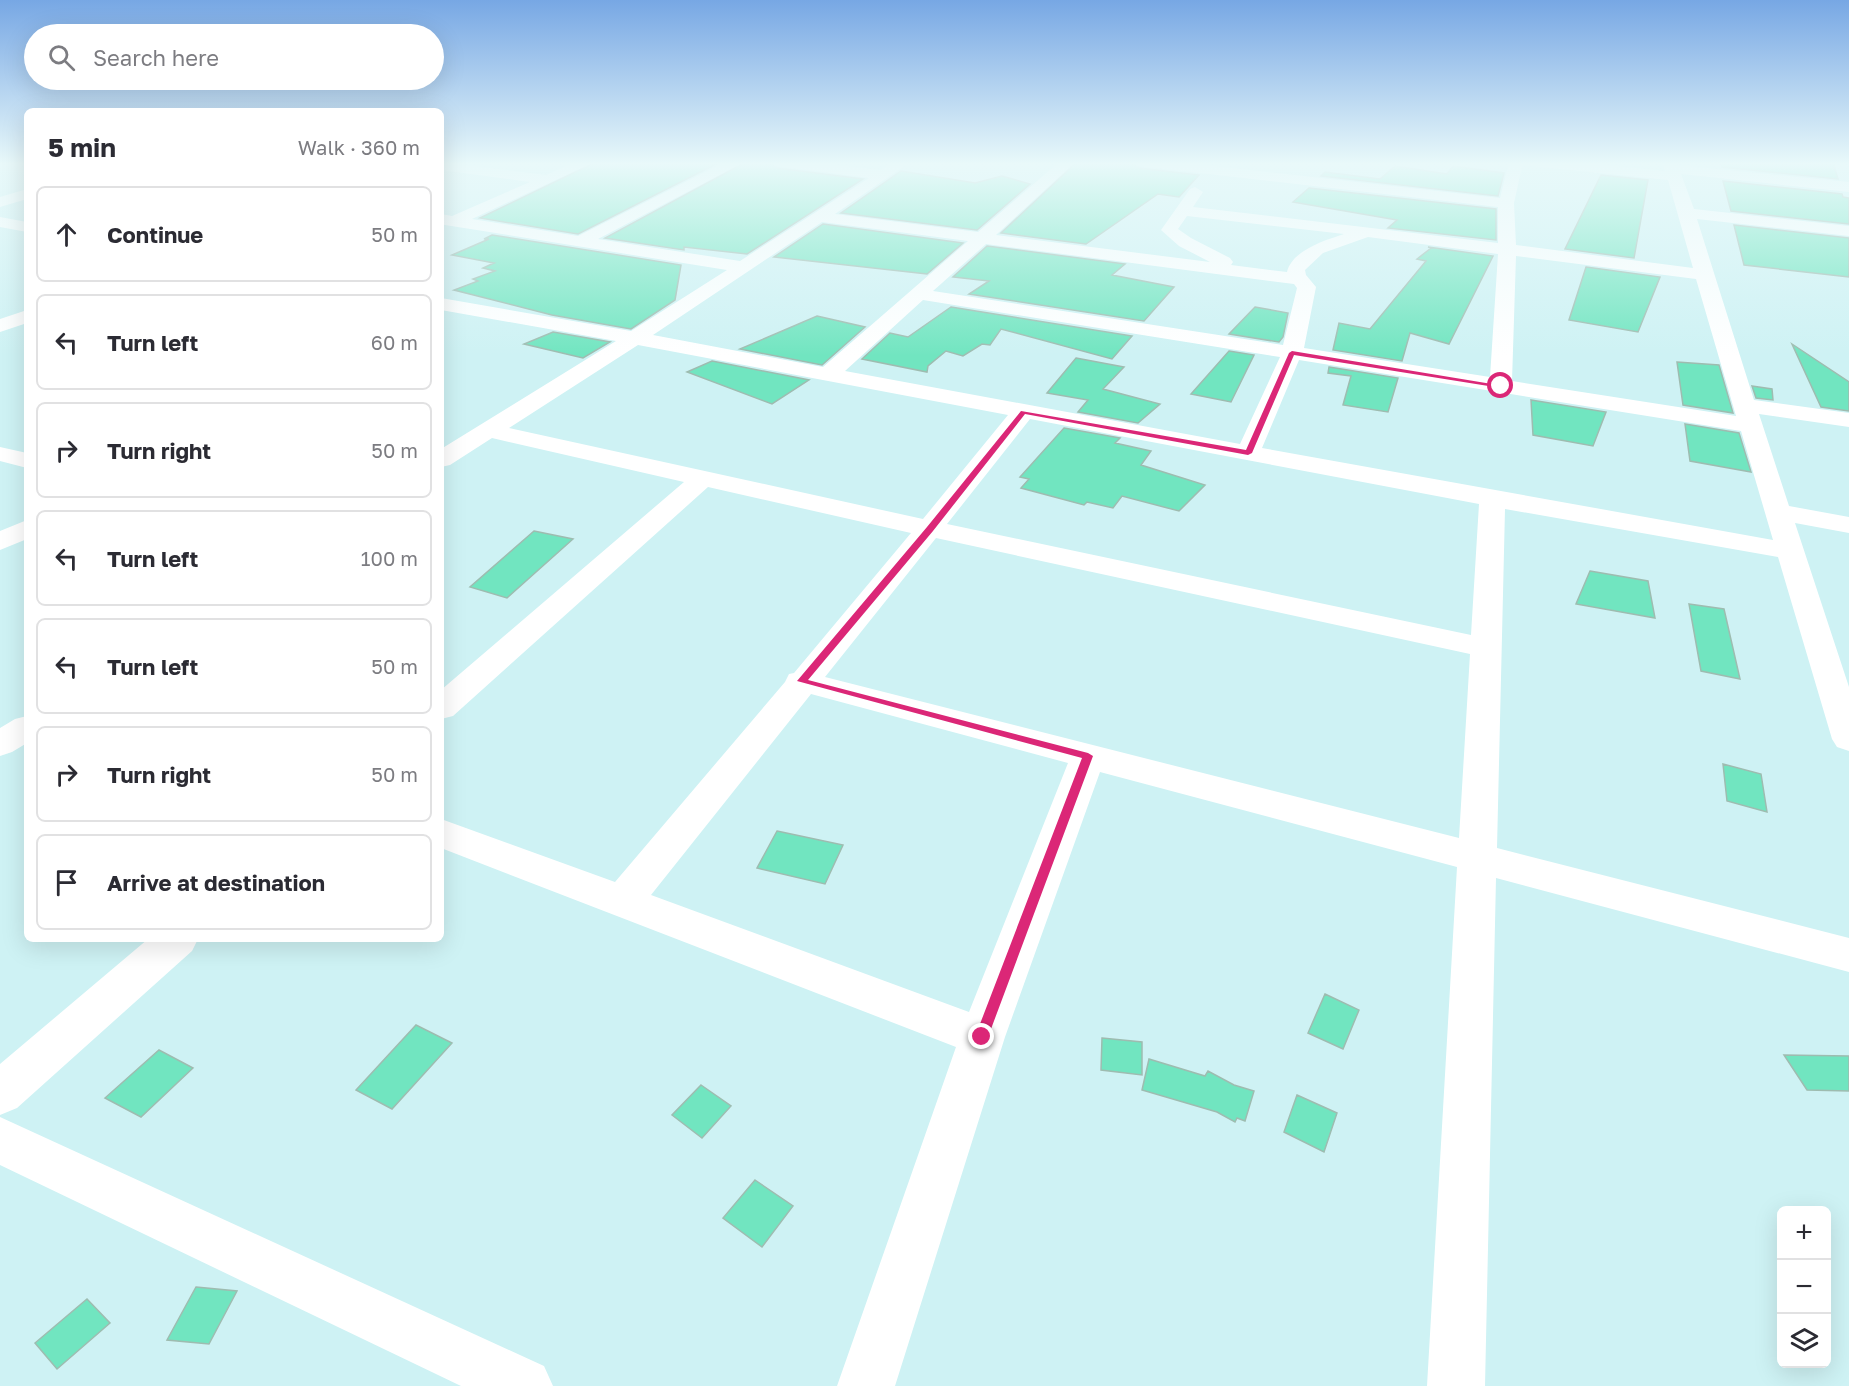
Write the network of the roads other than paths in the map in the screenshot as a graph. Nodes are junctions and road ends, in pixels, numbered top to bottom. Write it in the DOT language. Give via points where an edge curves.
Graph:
graph roads {
  1 [pos="478,227"];
  2 [pos="608,227"];
  3 [pos="804,227"];
  4 [pos="894,227"];
  5 [pos="995,227"];
  6 [pos="1173,227"];
  7 [pos="1323,227"];
  8 [pos="1507,227"];
  9 [pos="1691,227"];
  10 [pos="1810,227"];
  11 [pos="1849,231"];
  12 [pos="1371,232"];
  13 [pos="982,238"];
  14 [pos="580,241"];
  15 [pos="1507,250"];
  16 [pos="744,267"];
  17 [pos="1242,272"];
  18 [pos="1704,275"];
  19 [pos="1300,279"];
  20 [pos="918,294"];
  21 [pos="448,310"];
  22 [pos="24,317"];
  23 [pos="0,326"];
  24 [pos="24,330"];
  25 [pos="635,338"];
  26 [pos="1292,353"];
  27 [pos="827,375"];
  28 [pos="1501,386"];
  29 [pos="1023,412"];
  30 [pos="1747,415"];
  31 [pos="1849,420"];
  32 [pos="487,430"];
  33 [pos="1248,453"];
  34 [pos="0,454"];
  35 [pos="444,458"];
  36 [pos="24,460"];
  37 [pos="703,478"];
  38 [pos="1492,499"];
  39 [pos="1777,512"];
  40 [pos="1849,525"];
  41 [pos="930,529"];
  42 [pos="24,530"];
  43 [pos="0,542"];
  44 [pos="1789,551"];
  45 [pos="1485,648"];
  46 [pos="1838,673"];
  47 [pos="801,681"];
  48 [pos="444,705"];
  49 [pos="24,729"];
  50 [pos="1849,739"];
  51 [pos="0,744"];
  52 [pos="1088,756"];
  53 [pos="444,834"];
  54 [pos="1478,858"];
  55 [pos="624,900"];
  56 [pos="174,942"];
  57 [pos="1849,955"];
  58 [pos="982,1037"];
  59 [pos="0,1093"];
  60 [pos="0,1140"];
  61 [pos="524,1386"];
  62 [pos="866,1386"];
  63 [pos="1456,1386"];
  1 -- 14 [label="street"];
  2 -- 14 [label="street"];
  3 -- 16 [label="street"];
  4 -- 13 [label="street"];
  5 -- 13 [label="street"];
  6 -- 17 [label="street" via="1170,231"];
  7 -- 12 [label="street"];
  8 -- 15 [label="street"];
  9 -- 18 [label="street"];
  10 -- 11 [label="street"];
  12 -- 15 [label="street"];
  12 -- 19 [label="street" via="1311,253 1295,271"];
  13 -- 17 [label="street"];
  13 -- 20 [label="street"];
  14 -- 16 [label="street"];
  15 -- 18 [label="street"];
  15 -- 28 [label="street"];
  16 -- 25 [label="street"];
  17 -- 19 [label="street"];
  18 -- 30 [label="street"];
  19 -- 26 [label="street" via="1307,287"];
  20 -- 26 [label="street"];
  20 -- 27 [label="street"];
  21 -- 25 [label="street"];
  22 -- 23 [label="street"];
  23 -- 24 [label="street"];
  25 -- 27 [label="street"];
  25 -- 32 [label="street"];
  26 -- 28 [label="street"];
  26 -- 33 [label="street"];
  27 -- 29 [label="street"];
  28 -- 30 [label="street"];
  29 -- 33 [label="street"];
  29 -- 41 [label="street"];
  30 -- 31 [label="street"];
  30 -- 39 [label="street"];
  32 -- 35 [label="street"];
  32 -- 37 [label="street"];
  33 -- 38 [label="street"];
  34 -- 36 [label="street"];
  37 -- 41 [label="street"];
  37 -- 48 [label="street"];
  38 -- 44 [label="street"];
  38 -- 45 [label="street"];
  39 -- 40 [label="street"];
  39 -- 44 [label="street"];
  41 -- 45 [label="street"];
  41 -- 47 [label="street"];
  42 -- 43 [label="street"];
  44 -- 46 [label="street"];
  45 -- 54 [label="street"];
  46 -- 50 [label="street"];
  47 -- 52 [label="street"];
  47 -- 55 [label="street"];
  49 -- 51 [label="street"];
  52 -- 54 [label="street"];
  52 -- 58 [label="street"];
  53 -- 55 [label="street"];
  54 -- 57 [label="street"];
  54 -- 63 [label="street"];
  55 -- 58 [label="street"];
  56 -- 59 [label="street"];
  58 -- 62 [label="street"];
  60 -- 61 [label="street"];
}
